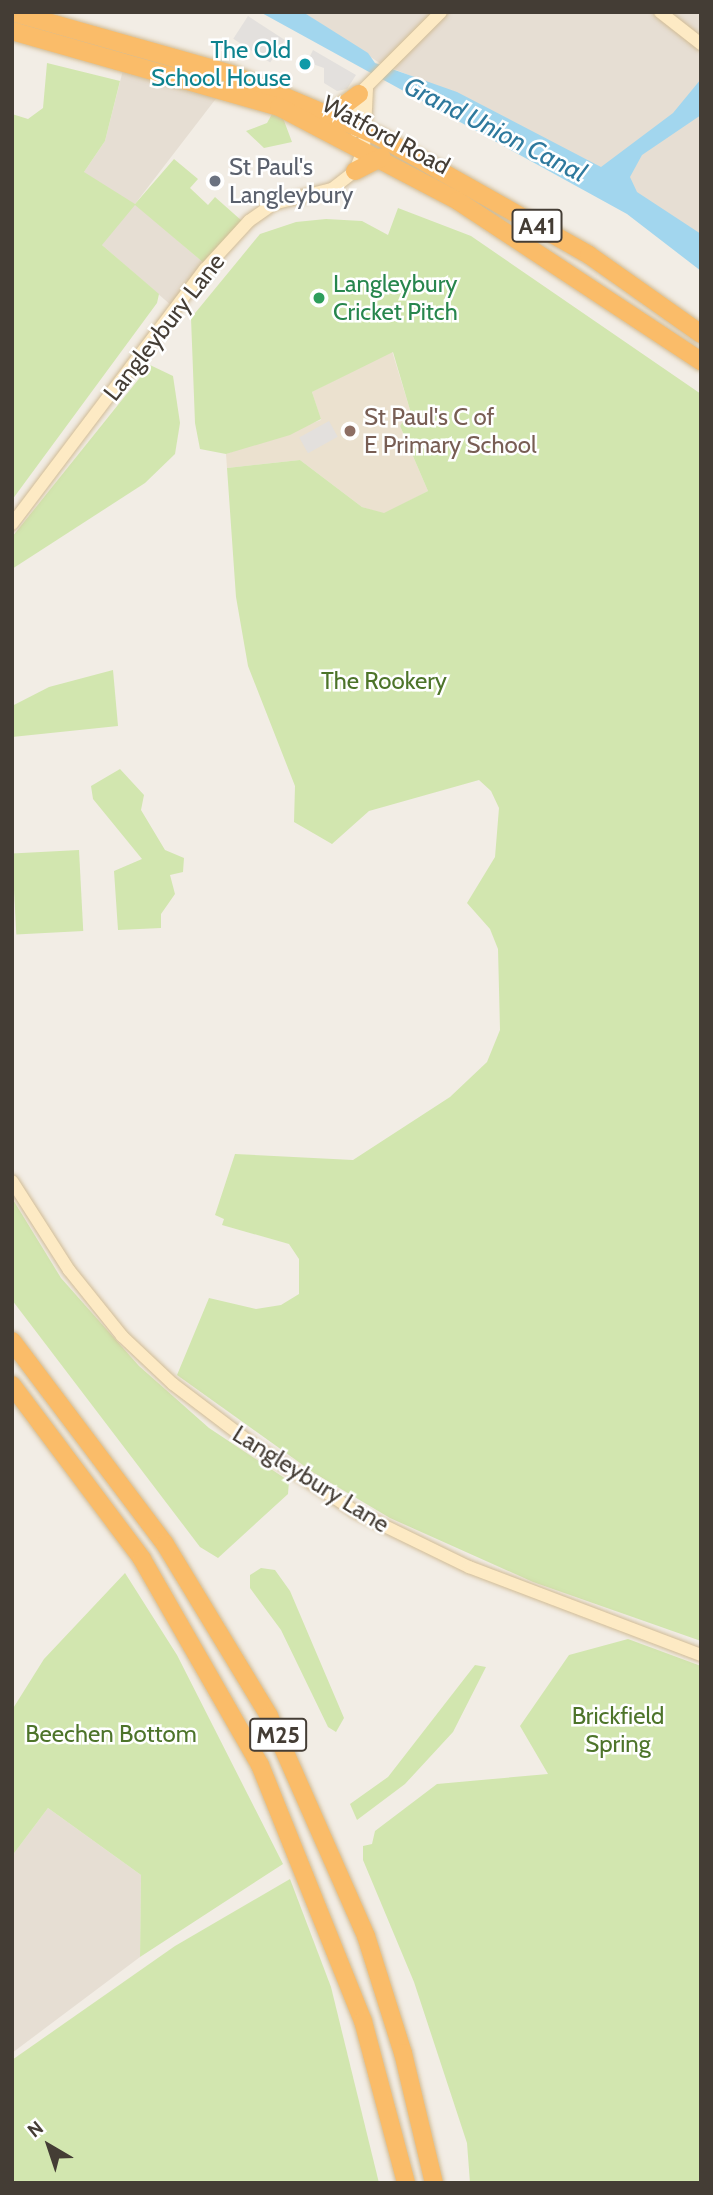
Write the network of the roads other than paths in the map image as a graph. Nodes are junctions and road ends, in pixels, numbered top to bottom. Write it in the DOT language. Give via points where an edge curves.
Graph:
graph roads {
  1 [pos="12,12"];
  2 [pos="441,12"];
  3 [pos="660,12"];
  4 [pos="12,31"];
  5 [pos="701,44"];
  6 [pos="366,88"];
  7 [pos="331,115"];
  8 [pos="360,137"];
  9 [pos="382,157"];
  10 [pos="352,173"];
  11 [pos="701,334"];
  12 [pos="701,360"];
  13 [pos="12,524"];
  14 [pos="12,1181"];
  15 [pos="12,1341"];
  16 [pos="12,1385"];
  17 [pos="701,1655"];
  18 [pos="406,2183"];
  19 [pos="434,2183"];
  1 -- 7 [label="highway, Watford Road / A41" via="231,74"];
  2 -- 6 [label="street"];
  3 -- 5 [label="street"];
  4 -- 8 [label="highway, Watford Road / A41" via="279,107"];
  6 -- 7 [label="highway"];
  6 -- 8 [label="street"];
  7 -- 8 [label="highway, Watford Road / A41"];
  8 -- 9 [label="highway, Watford Road / A41"];
  8 -- 10 [label="street"];
  8 -- 11 [label="highway, Watford Road / A41" via="589,255"];
  9 -- 10 [label="highway"];
  9 -- 12 [label="highway, Watford Road / A41" via="622,305"];
  10 -- 13 [label="street, Langleybury Lane" via="331,190 273,204 249,221 205,269"];
  14 -- 17 [label="street, Langleybury Lane" via="69,1270 122,1336 173,1384 256,1447 356,1512 469,1567"];
  15 -- 19 [label="highway, M25" via="165,1544 268,1716 366,1936 403,2053"];
  16 -- 18 [label="highway, M25" via="142,1559 260,1765 363,2021"];
}
